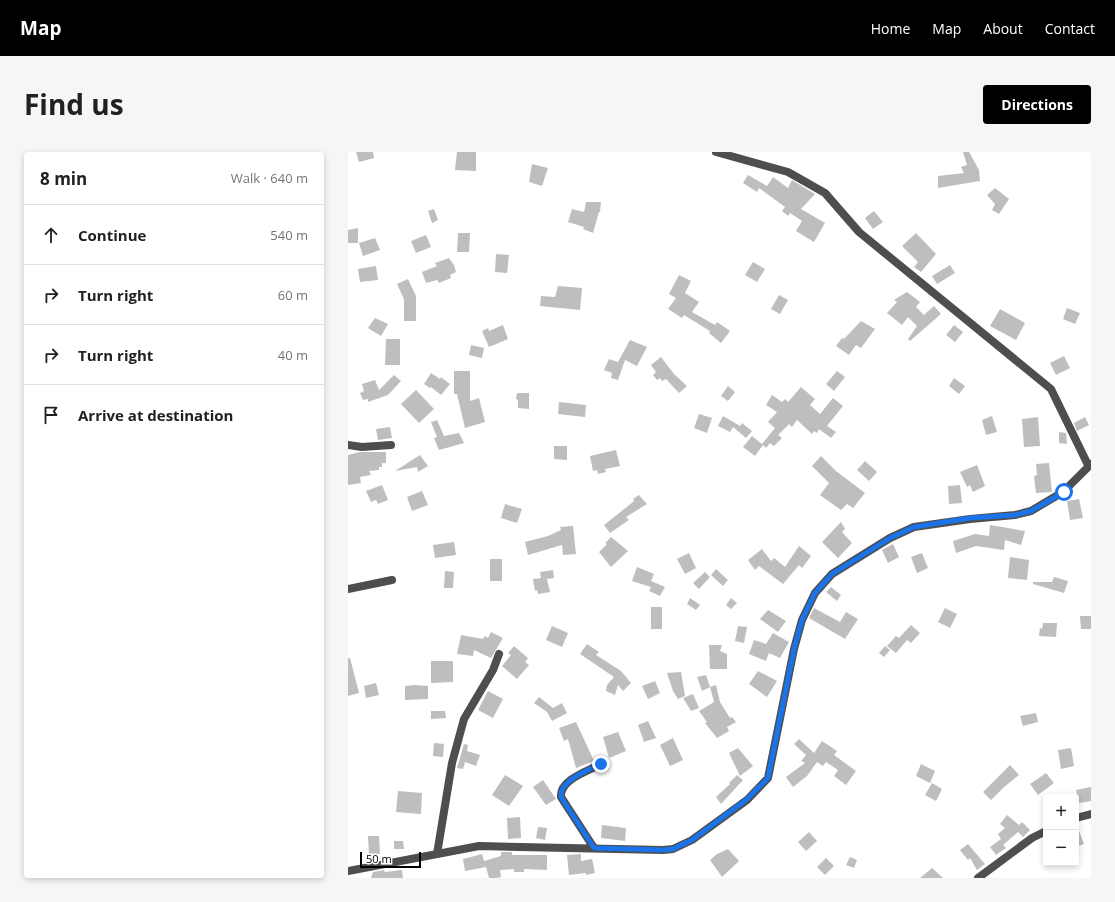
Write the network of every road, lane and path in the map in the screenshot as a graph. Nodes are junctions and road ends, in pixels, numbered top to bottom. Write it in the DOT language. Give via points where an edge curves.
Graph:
graph roads {
  1 [pos="716,152"];
  2 [pos="348,445"];
  3 [pos="391,445"];
  4 [pos="1090,464"];
  5 [pos="392,580"];
  6 [pos="348,589"];
  7 [pos="499,654"];
  8 [pos="601,764"];
  9 [pos="1091,814"];
  10 [pos="1079,817"];
  11 [pos="1043,832"];
  12 [pos="594,848"];
  13 [pos="437,854"];
  14 [pos="348,871"];
  15 [pos="978,878"];
  1 -- 4 [label="street" via="788,172 825,193 859,232 1051,389"];
  2 -- 3 [label="street"];
  4 -- 12 [label="street" via="1064,492 1031,511 914,527 890,538 832,574 815,593 802,620 786,684 770,771 764,784 685,844 664,850"];
  5 -- 6 [label="street"];
  7 -- 13 [label="street" via="493,670 464,720 452,763"];
  8 -- 12 [label="street" via="572,779 561,790 561,797"];
  9 -- 10 [label="street"];
  11 -- 15 [label="street"];
  12 -- 13 [label="street" via="479,846"];
  13 -- 14 [label="street"];
}
